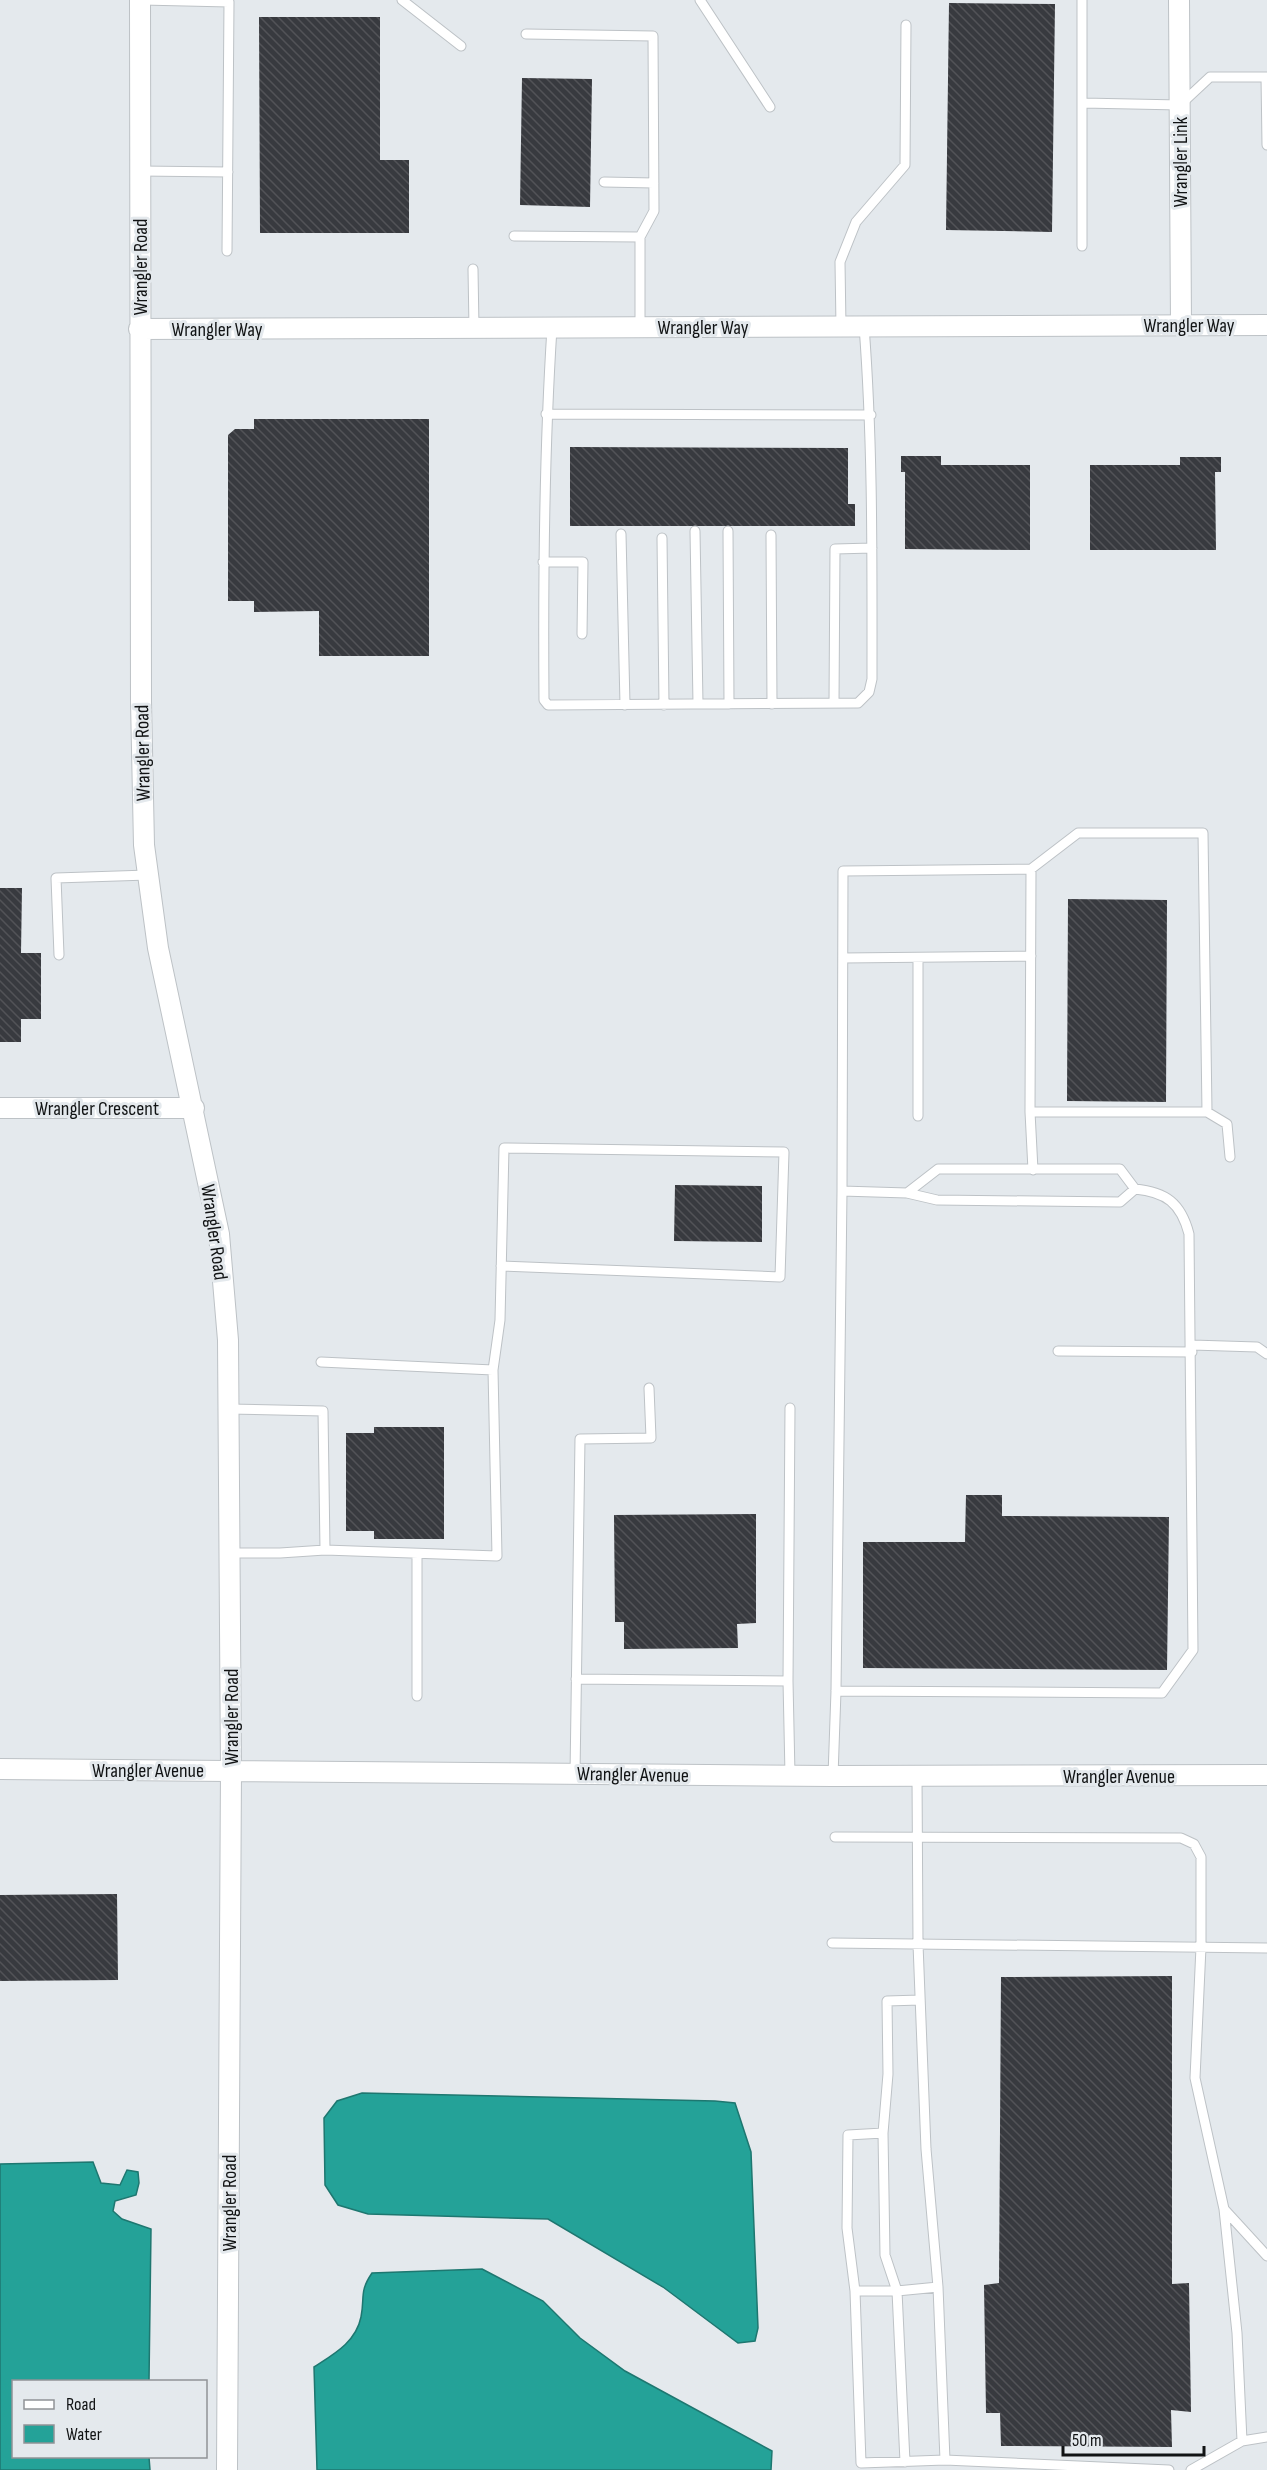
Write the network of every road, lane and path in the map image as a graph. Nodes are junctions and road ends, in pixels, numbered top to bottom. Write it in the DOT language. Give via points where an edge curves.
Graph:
graph roads {
  1 [pos="141,0"];
  2 [pos="402,0"];
  3 [pos="700,0"];
  4 [pos="1082,0"];
  5 [pos="1179,0"];
  6 [pos="232,1"];
  7 [pos="906,25"];
  8 [pos="526,34"];
  9 [pos="462,46"];
  10 [pos="1267,76"];
  11 [pos="1083,103"];
  12 [pos="1180,105"];
  13 [pos="770,107"];
  14 [pos="1267,145"];
  15 [pos="140,171"];
  16 [pos="228,172"];
  17 [pos="604,182"];
  18 [pos="654,183"];
  19 [pos="514,236"];
  20 [pos="640,237"];
  21 [pos="1082,246"];
  22 [pos="227,251"];
  23 [pos="473,269"];
  24 [pos="1181,325"];
  25 [pos="1267,325"];
  26 [pos="864,326"];
  27 [pos="640,327"];
  28 [pos="841,327"];
  29 [pos="474,328"];
  30 [pos="552,328"];
  31 [pos="140,329"];
  32 [pos="546,414"];
  33 [pos="871,415"];
  34 [pos="695,531"];
  35 [pos="728,531"];
  36 [pos="621,534"];
  37 [pos="771,535"];
  38 [pos="662,538"];
  39 [pos="872,548"];
  40 [pos="543,562"];
  41 [pos="582,634"];
  42 [pos="834,703"];
  43 [pos="698,704"];
  44 [pos="729,704"];
  45 [pos="772,704"];
  46 [pos="625,705"];
  47 [pos="664,705"];
  48 [pos="1031,869"];
  49 [pos="148,875"];
  50 [pos="59,955"];
  51 [pos="1031,956"];
  52 [pos="843,958"];
  53 [pos="918,959"];
  54 [pos="0,1108"];
  55 [pos="194,1108"];
  56 [pos="1030,1112"];
  57 [pos="1207,1112"];
  58 [pos="918,1116"];
  59 [pos="1230,1157"];
  60 [pos="1033,1170"];
  61 [pos="1135,1189"];
  62 [pos="842,1191"];
  63 [pos="907,1193"];
  64 [pos="501,1266"];
  65 [pos="1192,1349"];
  66 [pos="1058,1351"];
  67 [pos="1267,1354"];
  68 [pos="321,1362"];
  69 [pos="493,1370"];
  70 [pos="649,1388"];
  71 [pos="790,1408"];
  72 [pos="228,1409"];
  73 [pos="325,1550"];
  74 [pos="230,1553"];
  75 [pos="417,1554"];
  76 [pos="576,1679"];
  77 [pos="788,1681"];
  78 [pos="836,1691"];
  79 [pos="417,1696"];
  80 [pos="0,1769"];
  81 [pos="231,1770"];
  82 [pos="575,1773"];
  83 [pos="790,1775"];
  84 [pos="1267,1775"];
  85 [pos="833,1776"];
  86 [pos="916,1776"];
  87 [pos="835,1838"];
  88 [pos="918,1838"];
  89 [pos="832,1943"];
  90 [pos="918,1944"];
  91 [pos="1201,1947"];
  92 [pos="1267,1948"];
  93 [pos="920,2000"];
  94 [pos="882,2133"];
  95 [pos="1224,2209"];
  96 [pos="1267,2256"];
  97 [pos="938,2287"];
  98 [pos="855,2291"];
  99 [pos="897,2291"];
  100 [pos="1267,2437"];
  101 [pos="1242,2441"];
  102 [pos="945,2460"];
  103 [pos="905,2462"];
  104 [pos="227,2470"];
  105 [pos="1169,2470"];
  106 [pos="1191,2470"];
  1 -- 6 [label="lane"];
  1 -- 15 [label="street, Wrangler Road"];
  2 -- 9 [label="lane"];
  3 -- 13 [label="lane"];
  4 -- 11 [label="lane"];
  5 -- 12 [label="street, Wrangler Link"];
  6 -- 16 [label="lane"];
  7 -- 28 [label="lane" via="905,165 856,222 840,262"];
  8 -- 18 [label="lane" via="653,36"];
  10 -- 12 [label="lane" via="1210,77"];
  10 -- 14 [label="lane"];
  11 -- 12 [label="lane"];
  11 -- 21 [label="lane"];
  12 -- 24 [label="street, Wrangler Link"];
  15 -- 16 [label="lane"];
  15 -- 31 [label="street, Wrangler Road"];
  16 -- 22 [label="lane"];
  17 -- 18 [label="lane"];
  18 -- 20 [label="lane" via="654,211"];
  19 -- 20 [label="lane"];
  20 -- 27 [label="lane"];
  23 -- 29 [label="lane"];
  24 -- 25 [label="street, Wrangler Way"];
  24 -- 26 [label="street, Wrangler Way"];
  26 -- 28 [label="street, Wrangler Way"];
  26 -- 33 [label="lane"];
  27 -- 28 [label="street, Wrangler Way"];
  27 -- 30 [label="street, Wrangler Way"];
  29 -- 30 [label="street, Wrangler Way"];
  29 -- 31 [label="street, Wrangler Way"];
  30 -- 32 [label="lane"];
  31 -- 49 [label="street, Wrangler Road" via="141,701"];
  32 -- 33 [label="lane"];
  32 -- 40 [label="lane"];
  33 -- 39 [label="lane"];
  34 -- 43 [label="lane"];
  35 -- 44 [label="lane"];
  36 -- 46 [label="lane"];
  37 -- 45 [label="lane"];
  38 -- 47 [label="lane"];
  39 -- 42 [label="lane" via="869,692 858,703"];
  39 -- 42 [label="lane" via="835,549"];
  40 -- 41 [label="lane" via="583,562"];
  40 -- 46 [label="lane" via="544,700 548,705"];
  42 -- 45 [label="lane"];
  43 -- 44 [label="lane"];
  43 -- 47 [label="lane"];
  44 -- 45 [label="lane"];
  46 -- 47 [label="lane"];
  48 -- 51 [label="lane"];
  48 -- 52 [label="lane" via="843,871"];
  48 -- 57 [label="lane" via="1078,833 1203,833"];
  49 -- 50 [label="lane" via="56,878"];
  49 -- 55 [label="street, Wrangler Road" via="158,948"];
  51 -- 53 [label="lane"];
  51 -- 56 [label="lane"];
  52 -- 53 [label="lane"];
  52 -- 62 [label="lane"];
  53 -- 58 [label="lane"];
  54 -- 55 [label="street, Wrangler Crescent"];
  55 -- 72 [label="street, Wrangler Road" via="219,1234 228,1340"];
  56 -- 57 [label="lane"];
  56 -- 60 [label="lane"];
  57 -- 59 [label="lane" via="1227,1124"];
  60 -- 61 [label="lane" via="1120,1169"];
  60 -- 63 [label="lane" via="938,1169"];
  61 -- 63 [label="lane" via="1120,1202 937,1200"];
  61 -- 65 [label="lane" via="1164,1196 1179,1209 1187,1225"];
  62 -- 63 [label="lane"];
  62 -- 78 [label="lane"];
  64 -- 64 [label="lane" via="780,1276 784,1152 504,1148"];
  64 -- 69 [label="lane" via="500,1320"];
  65 -- 66 [label="lane"];
  65 -- 67 [label="lane" via="1257,1347"];
  65 -- 78 [label="lane" via="1193,1650 1162,1694"];
  68 -- 69 [label="lane"];
  69 -- 75 [label="lane" via="497,1556"];
  70 -- 76 [label="lane" via="651,1438 580,1439"];
  71 -- 77 [label="lane"];
  72 -- 73 [label="lane" via="323,1411"];
  72 -- 74 [label="street, Wrangler Road"];
  73 -- 74 [label="lane"];
  73 -- 75 [label="lane"];
  74 -- 81 [label="street, Wrangler Road"];
  75 -- 79 [label="lane"];
  76 -- 77 [label="lane"];
  76 -- 82 [label="lane"];
  77 -- 83 [label="lane"];
  78 -- 85 [label="lane"];
  80 -- 81 [label="street, Wrangler Avenue"];
  81 -- 82 [label="street, Wrangler Avenue"];
  81 -- 104 [label="street, Wrangler Road"];
  82 -- 83 [label="street, Wrangler Avenue"];
  83 -- 85 [label="street, Wrangler Avenue"];
  84 -- 86 [label="street, Wrangler Avenue"];
  85 -- 86 [label="street, Wrangler Avenue"];
  86 -- 88 [label="lane"];
  87 -- 88 [label="lane"];
  88 -- 90 [label="lane"];
  88 -- 91 [label="lane" via="1181,1838 1194,1844 1201,1857"];
  89 -- 90 [label="lane"];
  90 -- 91 [label="lane"];
  90 -- 93 [label="lane"];
  91 -- 92 [label="lane"];
  91 -- 95 [label="lane" via="1195,2078"];
  93 -- 94 [label="lane" via="887,2001 888,2074"];
  93 -- 97 [label="lane" via="926,2150"];
  94 -- 98 [label="lane" via="849,2135 847,2228"];
  94 -- 99 [label="lane" via="885,2255"];
  95 -- 96 [label="lane"];
  95 -- 101 [label="lane" via="1237,2334"];
  97 -- 99 [label="lane"];
  97 -- 102 [label="lane"];
  98 -- 99 [label="lane"];
  98 -- 103 [label="lane" via="861,2463"];
  99 -- 103 [label="lane"];
  100 -- 101 [label="lane"];
  101 -- 106 [label="lane"];
  102 -- 103 [label="lane"];
  102 -- 105 [label="lane"];
}
